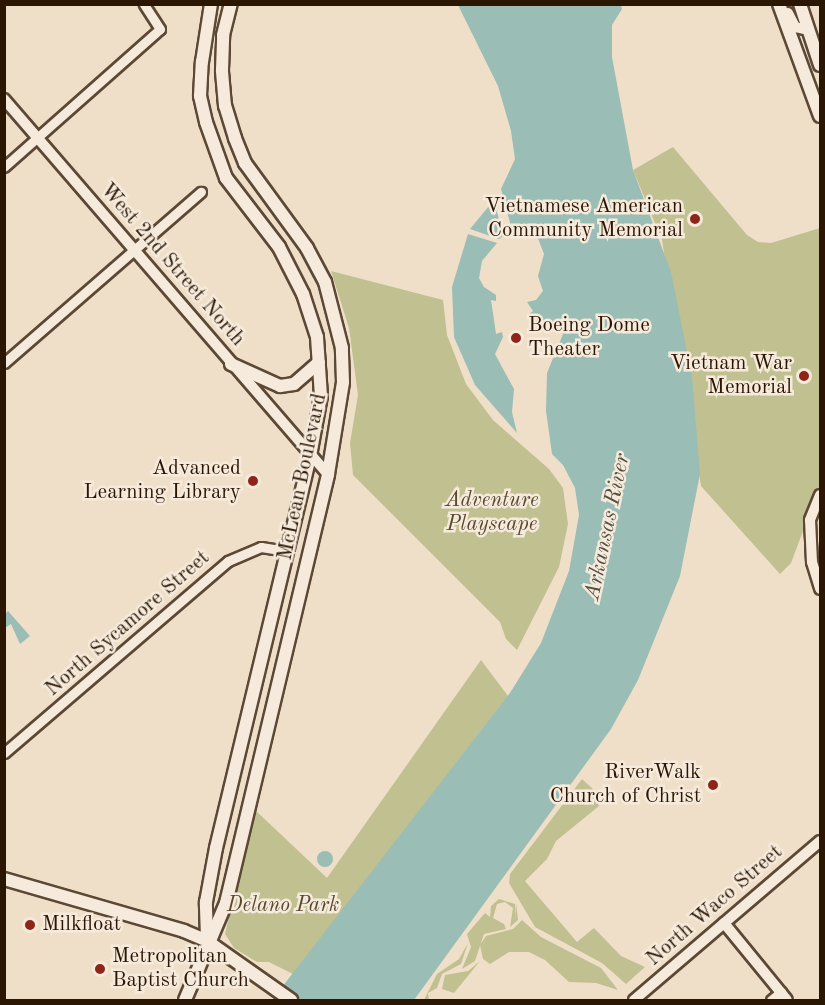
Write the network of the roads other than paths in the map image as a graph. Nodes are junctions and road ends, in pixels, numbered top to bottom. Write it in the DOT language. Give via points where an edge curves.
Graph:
graph roads {
  1 [pos="144,4"];
  2 [pos="211,4"];
  3 [pos="231,4"];
  4 [pos="779,4"];
  5 [pos="785,4"];
  6 [pos="800,4"];
  7 [pos="808,30"];
  8 [pos="789,38"];
  9 [pos="820,65"];
  10 [pos="4,99"];
  11 [pos="820,116"];
  12 [pos="37,138"];
  13 [pos="4,166"];
  14 [pos="201,192"];
  15 [pos="133,251"];
  16 [pos="319,362"];
  17 [pos="4,363"];
  18 [pos="231,364"];
  19 [pos="310,456"];
  20 [pos="328,474"];
  21 [pos="820,495"];
  22 [pos="820,533"];
  23 [pos="812,542"];
  24 [pos="285,551"];
  25 [pos="820,589"];
  26 [pos="4,753"];
  27 [pos="820,841"];
  28 [pos="4,879"];
  29 [pos="724,923"];
  30 [pos="207,941"];
  31 [pos="784,996"];
  32 [pos="185,1000"];
  33 [pos="291,1000"];
  34 [pos="634,1000"];
  35 [pos="771,1000"];
  1 -- 12 [label="street" via="160,29"];
  2 -- 16 [label="main road, McLean Boulevard" via="202,62 201,96 206,122 226,178 290,266 309,309"];
  3 -- 20 [label="main road, McLean Boulevard" via="223,35 222,70 225,106 235,138 245,164 307,248 325,282 340,337 340,416"];
  4 -- 8 [label="main road"];
  5 -- 7 [label="street" via="795,27"];
  6 -- 7 [label="main road"];
  7 -- 8 [label="street"];
  7 -- 9 [label="main road"];
  8 -- 11 [label="main road"];
  10 -- 12 [label="street, West 2nd Street North"];
  12 -- 13 [label="street"];
  12 -- 15 [label="street, West 2nd Street North"];
  14 -- 15 [label="street"];
  15 -- 17 [label="street"];
  15 -- 18 [label="street, West 2nd Street North"];
  16 -- 18 [label="main road" via="294,384 280,386 261,381"];
  16 -- 19 [label="main road, McLean Boulevard" via="319,418"];
  18 -- 19 [label="street, West 2nd Street North"];
  19 -- 20 [label="street, West 2nd Street North"];
  19 -- 24 [label="main road, McLean Boulevard"];
  20 -- 30 [label="main road, McLean Boulevard" via="226,903"];
  21 -- 23 [label="street" via="810,520"];
  22 -- 23 [label="street"];
  23 -- 25 [label="street" via="812,562"];
  24 -- 26 [label="street, North Sycamore Street" via="249,549 228,561"];
  24 -- 30 [label="main road, McLean Boulevard" via="216,848 206,902"];
  27 -- 29 [label="street, North Waco Street"];
  28 -- 30 [label="main road" via="176,928"];
  29 -- 31 [label="street"];
  29 -- 34 [label="street, North Waco Street"];
  30 -- 32 [label="main road, McLean Boulevard"];
  30 -- 33 [label="main road"];
  31 -- 35 [label="street"];
}
